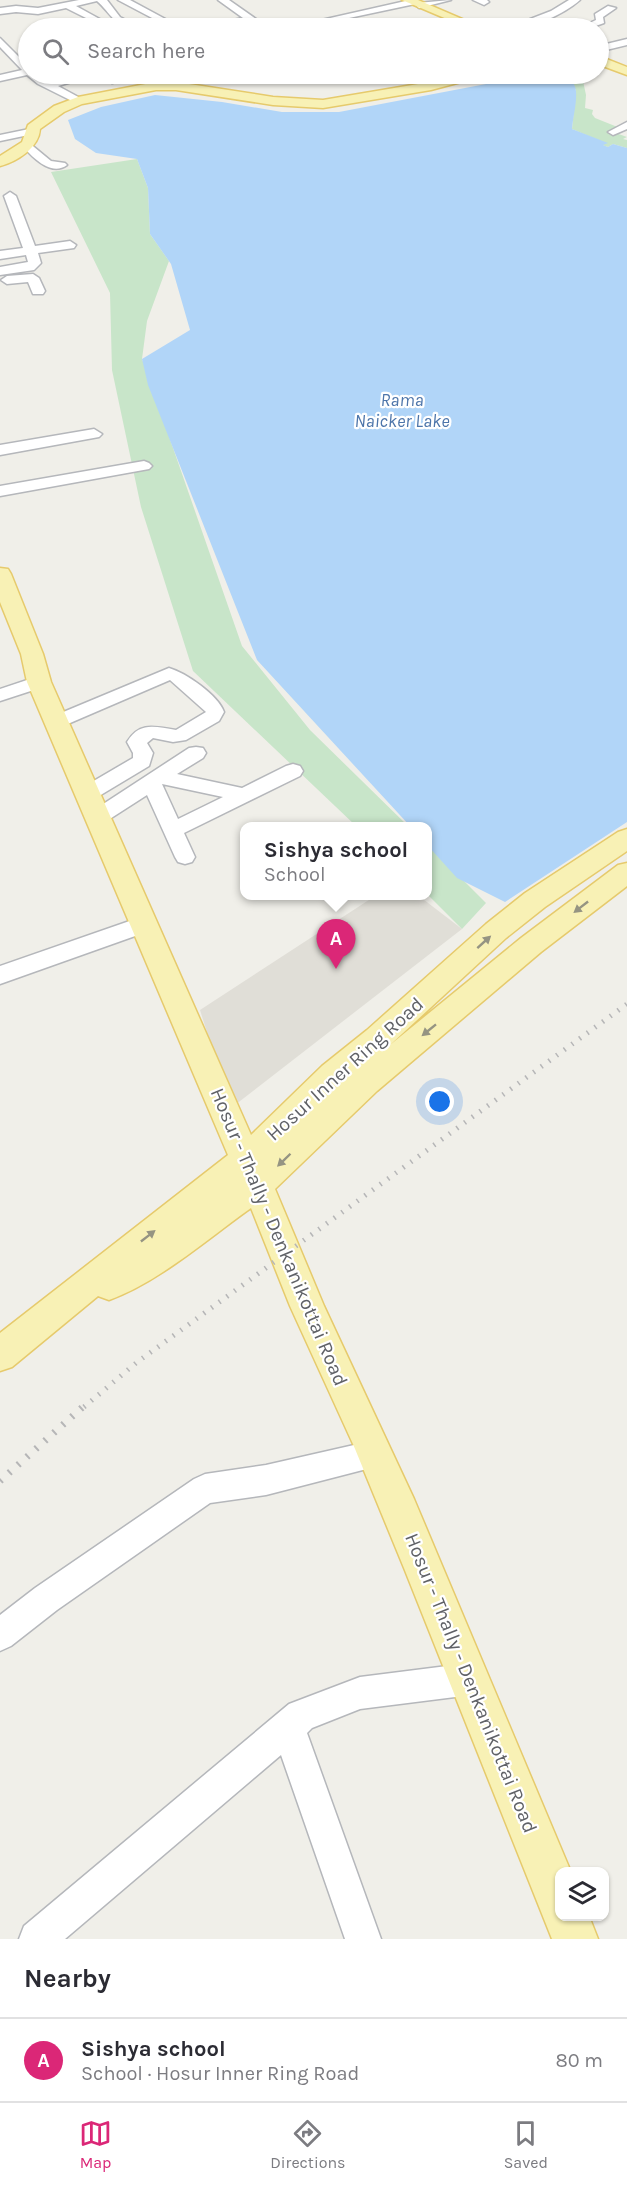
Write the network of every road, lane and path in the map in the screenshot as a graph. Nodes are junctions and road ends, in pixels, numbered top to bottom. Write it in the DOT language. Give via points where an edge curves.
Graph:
graph roads {
  1 [pos="93,0"];
  2 [pos="101,0"];
  3 [pos="123,0"];
  4 [pos="223,0"];
  5 [pos="446,0"];
  6 [pos="575,0"];
  7 [pos="413,2"];
  8 [pos="343,4"];
  9 [pos="67,5"];
  10 [pos="611,8"];
  11 [pos="0,11"];
  12 [pos="30,11"];
  13 [pos="364,13"];
  14 [pos="29,18"];
  15 [pos="92,18"];
  16 [pos="116,18"];
  17 [pos="158,18"];
  18 [pos="246,18"];
  19 [pos="341,18"];
  20 [pos="452,18"];
  21 [pos="540,18"];
  22 [pos="599,18"];
  23 [pos="0,41"];
  24 [pos="627,42"];
  25 [pos="609,53"];
  26 [pos="627,57"];
  27 [pos="609,58"];
  28 [pos="18,60"];
  29 [pos="609,63"];
  30 [pos="627,71"];
  31 [pos="18,74"];
  32 [pos="0,78"];
  33 [pos="48,84"];
  34 [pos="61,84"];
  35 [pos="438,84"];
  36 [pos="458,84"];
  37 [pos="54,86"];
  38 [pos="176,86"];
  39 [pos="78,101"];
  40 [pos="627,125"];
  41 [pos="34,132"];
  42 [pos="613,132"];
  43 [pos="0,139"];
  44 [pos="24,148"];
  45 [pos="0,162"];
  46 [pos="61,165"];
  47 [pos="10,196"];
  48 [pos="70,245"];
  49 [pos="32,250"];
  50 [pos="0,255"];
  51 [pos="6,275"];
  52 [pos="38,291"];
  53 [pos="94,434"];
  54 [pos="0,450"];
  55 [pos="144,466"];
  56 [pos="0,491"];
  57 [pos="2,585"];
  58 [pos="39,682"];
  59 [pos="0,695"];
  60 [pos="56,722"];
  61 [pos="196,753"];
  62 [pos="293,771"];
  63 [pos="155,780"];
  64 [pos="244,795"];
  65 [pos="93,806"];
  66 [pos="173,830"];
  67 [pos="627,838"];
  68 [pos="185,857"];
  69 [pos="627,872"];
  70 [pos="144,924"];
  71 [pos="461,963"];
  72 [pos="0,975"];
  73 [pos="488,982"];
  74 [pos="252,1173"];
  75 [pos="0,1355"];
  76 [pos="376,1455"];
  77 [pos="0,1635"];
  78 [pos="471,1679"];
  79 [pos="288,1726"];
  80 [pos="565,1925"];
  81 [pos="37,1939"];
  82 [pos="363,1939"];
  1 -- 9 [label="street"];
  2 -- 16 [label="street"];
  3 -- 17 [label="street"];
  4 -- 18 [label="street"];
  5 -- 7 [label="street"];
  6 -- 21 [label="street"];
  7 -- 13 [label="street"];
  7 -- 20 [label="main road"];
  8 -- 13 [label="street"];
  9 -- 12 [label="street"];
  9 -- 15 [label="street"];
  10 -- 22 [label="street"];
  11 -- 12 [label="street"];
  12 -- 14 [label="street"];
  13 -- 19 [label="street"];
  23 -- 28 [label="street"];
  24 -- 25 [label="street"];
  26 -- 27 [label="street"];
  29 -- 30 [label="main road"];
  31 -- 32 [label="street"];
  33 -- 37 [label="street"];
  34 -- 37 [label="street"];
  35 -- 38 [label="main road" via="323,104 273,101"];
  36 -- 41 [label="main road" via="327,108 175,92 134,94 76,109"];
  37 -- 39 [label="street"];
  38 -- 39 [label="main road" via="156,86"];
  39 -- 41 [label="main road" via="46,117 33,128"];
  40 -- 42 [label="street"];
  41 -- 43 [label="street"];
  41 -- 44 [label="main road"];
  43 -- 44 [label="street"];
  44 -- 45 [label="main road"];
  44 -- 46 [label="street" via="48,164"];
  47 -- 49 [label="street"];
  48 -- 49 [label="street"];
  49 -- 50 [label="street"];
  49 -- 51 [label="street" via="34,265"];
  51 -- 52 [label="street" via="33,278"];
  53 -- 54 [label="street"];
  55 -- 56 [label="street"];
  57 -- 58 [label="main road, Hosur - Thally - Denkanikottai Road" via="32,654"];
  58 -- 59 [label="street"];
  58 -- 60 [label="main road, Hosur - Thally - Denkanikottai Road"];
  60 -- 65 [label="main road, Hosur - Thally - Denkanikottai Road"];
  60 -- 65 [label="street" via="169,674 213,707 212,717 182,735 156,730 140,737 137,742 143,753 142,761"];
  61 -- 63 [label="street"];
  62 -- 64 [label="street"];
  63 -- 64 [label="street"];
  63 -- 65 [label="street"];
  63 -- 66 [label="street"];
  64 -- 66 [label="street"];
  65 -- 70 [label="main road, Hosur - Thally - Denkanikottai Road"];
  66 -- 68 [label="street"];
  71 -- 67 [label="main road, Hosur Inner Ring Road, one-way" via="535,900"];
  69 -- 73 [label="main road, Hosur Inner Ring Road, one-way"];
  70 -- 72 [label="street"];
  70 -- 74 [label="main road, Hosur - Thally - Denkanikottai Road"];
  71 -- 73 [label="main road"];
  71 -- 74 [label="main road, Hosur Inner Ring Road" via="333,1075"];
  73 -- 74 [label="main road, Hosur Inner Ring Road, one-way"];
  74 -- 75 [label="main road, Hosur Inner Ring Road" via="108,1267"];
  74 -- 76 [label="main road, Hosur - Thally - Denkanikottai Road" via="301,1295"];
  76 -- 77 [label="street" via="266,1480 205,1489"];
  76 -- 78 [label="main road, Hosur - Thally - Denkanikottai Road"];
  78 -- 79 [label="street" via="360,1692 301,1716"];
  78 -- 80 [label="main road, Hosur - Thally - Denkanikottai Road"];
  79 -- 81 [label="street"];
  79 -- 82 [label="street"];
}
